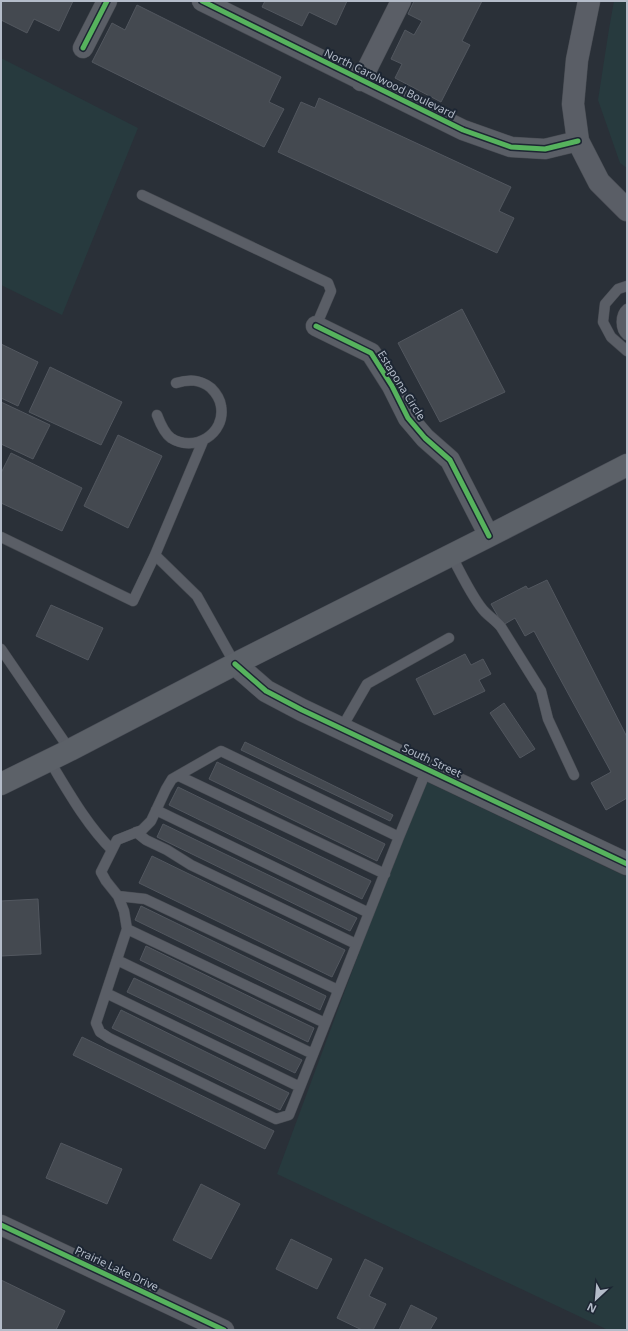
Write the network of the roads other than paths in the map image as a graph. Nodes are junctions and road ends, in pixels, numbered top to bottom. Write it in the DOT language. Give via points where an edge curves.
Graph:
graph roads {
  1 [pos="107,1"];
  2 [pos="202,1"];
  3 [pos="400,1"];
  4 [pos="589,1"];
  5 [pos="83,48"];
  6 [pos="362,81"];
  7 [pos="578,141"];
  8 [pos="142,195"];
  9 [pos="627,210"];
  10 [pos="627,286"];
  11 [pos="627,309"];
  12 [pos="316,326"];
  13 [pos="627,335"];
  14 [pos="627,351"];
  15 [pos="176,383"];
  16 [pos="157,415"];
  17 [pos="203,441"];
  18 [pos="627,465"];
  19 [pos="489,536"];
  20 [pos="1,537"];
  21 [pos="155,555"];
  22 [pos="451,555"];
  23 [pos="449,638"];
  24 [pos="1,649"];
  25 [pos="235,664"];
  26 [pos="341,728"];
  27 [pos="70,750"];
  28 [pos="49,760"];
  29 [pos="428,769"];
  30 [pos="574,775"];
  31 [pos="179,776"];
  32 [pos="1,784"];
  33 [pos="156,810"];
  34 [pos="136,832"];
  35 [pos="399,837"];
  36 [pos="112,850"];
  37 [pos="627,864"];
  38 [pos="385,874"];
  39 [pos="118,896"];
  40 [pos="369,913"];
  41 [pos="127,929"];
  42 [pos="356,944"];
  43 [pos="117,960"];
  44 [pos="338,990"];
  45 [pos="106,992"];
  46 [pos="325,1023"];
  47 [pos="313,1054"];
  48 [pos="300,1087"];
  49 [pos="1,1225"];
  50 [pos="224,1330"];
  1 -- 5 [label="street"];
  2 -- 6 [label="street, North Carolwood Boulevard"];
  3 -- 6 [label="street"];
  4 -- 7 [label="street" via="577,60 573,104"];
  6 -- 7 [label="street, North Carolwood Boulevard" via="463,130 511,147 545,149"];
  7 -- 9 [label="street" via="599,182"];
  8 -- 12 [label="lane" via="328,283 331,291"];
  10 -- 14 [label="lane" via="618,289 605,304 603,322 611,337"];
  11 -- 13 [label="lane" via="621,321"];
  12 -- 19 [label="street, Estapona Circle" via="371,353 408,418 425,438 450,460"];
  15 -- 17 [label="lane" via="196,380 206,384 220,400 221,420 214,432"];
  16 -- 17 [label="lane" via="171,438 192,444"];
  17 -- 21 [label="lane"];
  18 -- 19 [label="main road"];
  19 -- 22 [label="main road"];
  20 -- 21 [label="lane" via="133,600"];
  21 -- 25 [label="lane" via="197,596"];
  22 -- 25 [label="main road"];
  22 -- 30 [label="lane" via="478,603 501,627 541,690 548,719"];
  23 -- 26 [label="lane" via="367,684"];
  24 -- 27 [label="lane"];
  25 -- 26 [label="street, South Street" via="273,695"];
  25 -- 27 [label="main road"];
  26 -- 29 [label="street, South Street"];
  27 -- 28 [label="main road"];
  28 -- 32 [label="main road"];
  28 -- 36 [label="lane" via="82,814"];
  29 -- 35 [label="lane"];
  29 -- 37 [label="street, South Street"];
  31 -- 33 [label="lane" via="172,780"];
  31 -- 35 [label="lane" via="221,751"];
  31 -- 38 [label="lane"];
  33 -- 34 [label="lane" via="151,821"];
  33 -- 40 [label="lane"];
  34 -- 36 [label="lane" via="117,840"];
  34 -- 42 [label="lane" via="191,865"];
  35 -- 38 [label="lane"];
  36 -- 39 [label="lane" via="101,872"];
  38 -- 40 [label="lane"];
  39 -- 41 [label="lane"];
  39 -- 44 [label="lane" via="145,899"];
  40 -- 42 [label="lane"];
  41 -- 43 [label="lane"];
  41 -- 46 [label="lane"];
  42 -- 44 [label="lane"];
  43 -- 45 [label="lane"];
  43 -- 47 [label="lane"];
  44 -- 46 [label="lane"];
  45 -- 48 [label="lane"];
  45 -- 48 [label="lane" via="96,1023 100,1032 109,1038 276,1119 289,1115"];
  46 -- 47 [label="lane"];
  47 -- 48 [label="lane"];
  49 -- 50 [label="street, Prairie Lake Drive"];
}
